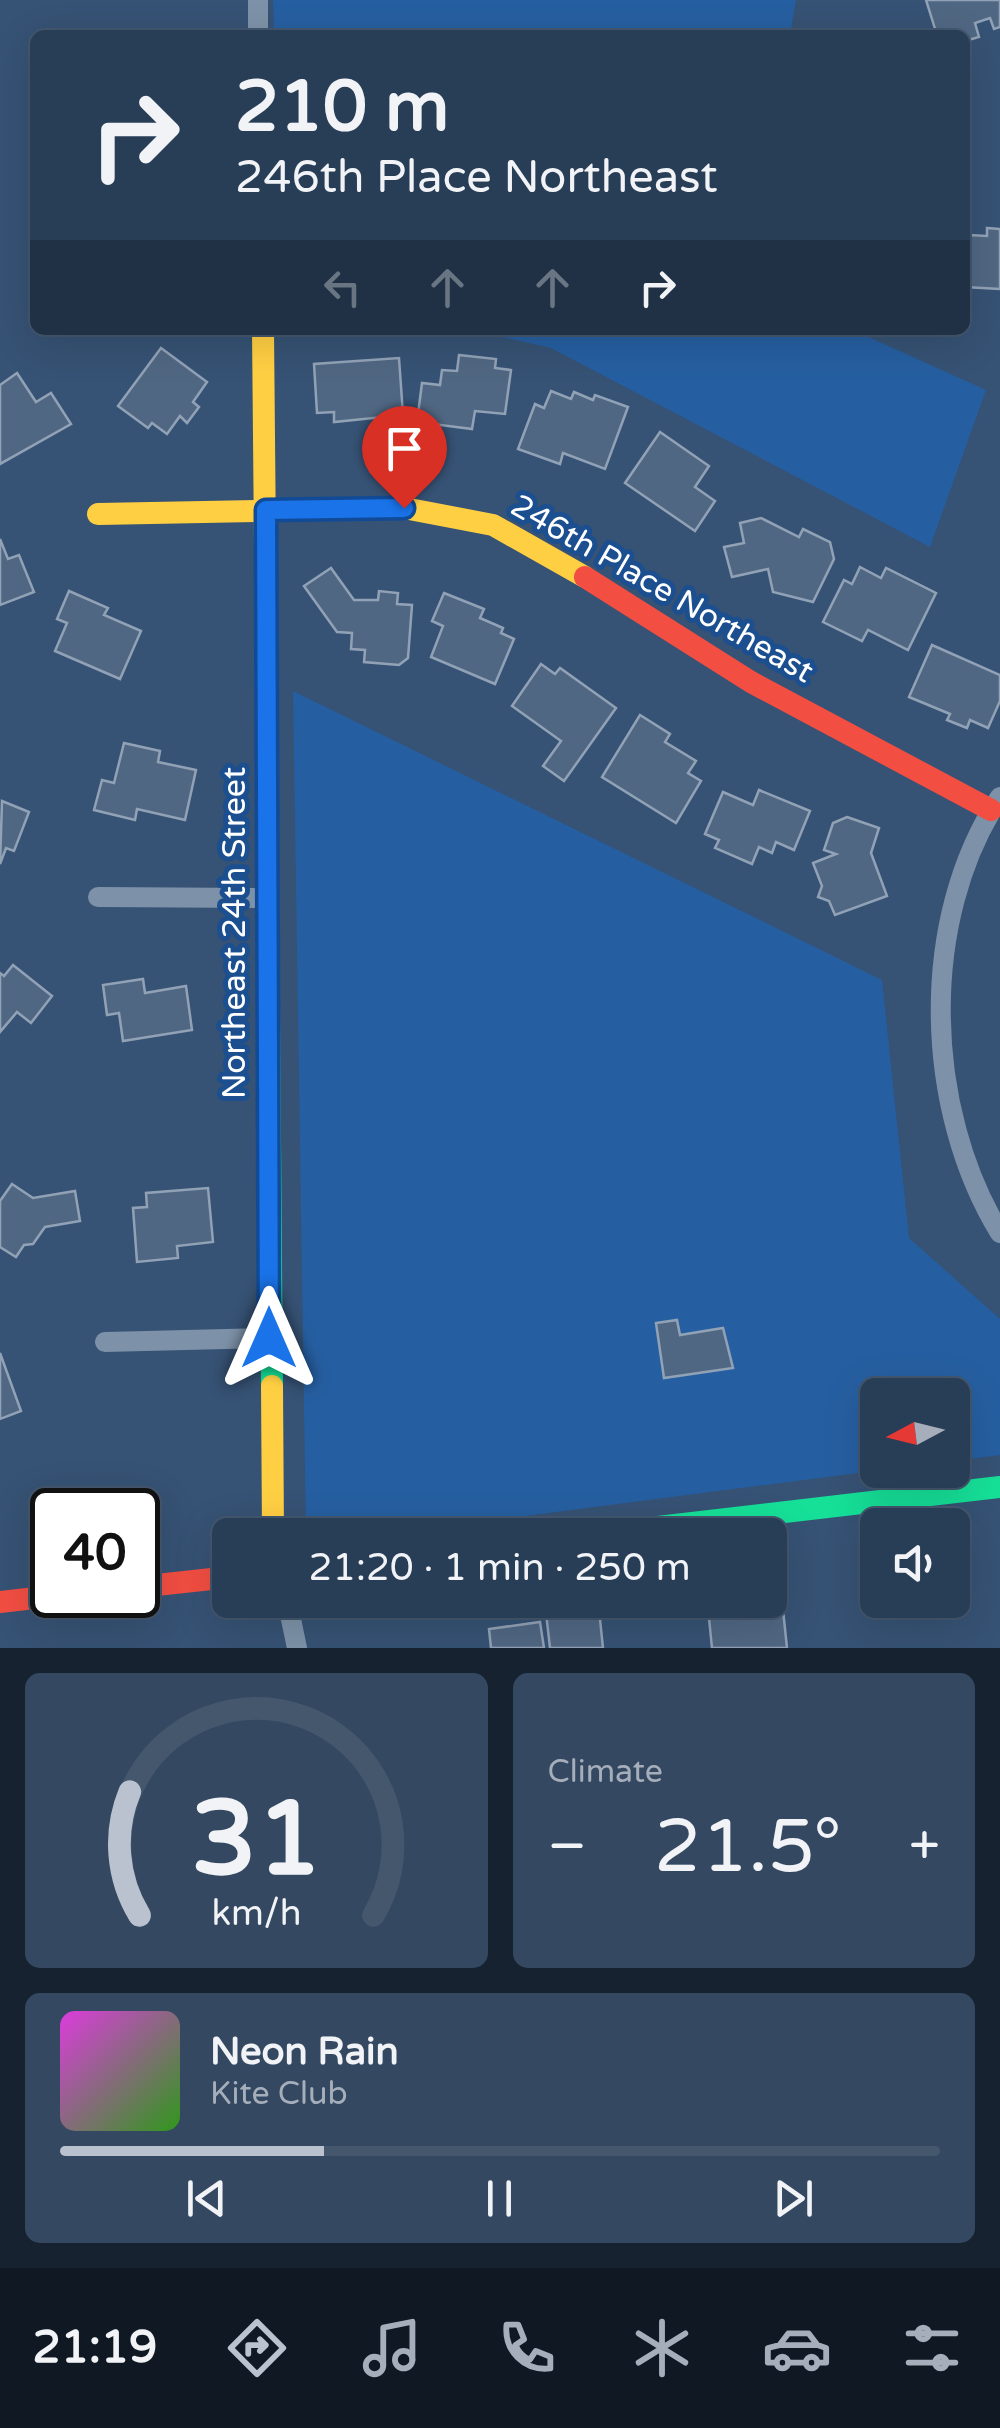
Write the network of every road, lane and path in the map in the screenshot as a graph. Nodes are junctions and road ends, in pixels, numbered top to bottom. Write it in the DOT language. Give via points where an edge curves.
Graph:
graph roads {
  1 [pos="258,0"];
  2 [pos="258,30"];
  3 [pos="263,335"];
  4 [pos="266,510"];
  5 [pos="98,514"];
  6 [pos="996,804"];
  7 [pos="98,898"];
  8 [pos="268,898"];
  9 [pos="1000,1233"];
  10 [pos="269,1338"];
  11 [pos="106,1342"];
  12 [pos="1000,1487"];
  13 [pos="273,1518"];
  14 [pos="735,1518"];
  15 [pos="212,1578"];
  16 [pos="160,1584"];
  17 [pos="30,1599"];
  18 [pos="0,1602"];
  19 [pos="291,1618"];
  20 [pos="298,1648"];
  1 -- 2 [label="street"];
  3 -- 4 [label="street, Northeast 24th Street"];
  4 -- 5 [label="street, 246th Place Northeast"];
  4 -- 6 [label="street, 246th Place Northeast" via="404,508 493,524 751,682"];
  4 -- 8 [label="street, Northeast 24th Street"];
  6 -- 9 [label="street" via="966,868 949,928 943,1052 963,1152"];
  7 -- 8 [label="street"];
  8 -- 10 [label="street, Northeast 24th Street"];
  10 -- 11 [label="street"];
  10 -- 13 [label="street, Northeast 24th Street"];
  12 -- 14 [label="street"];
  15 -- 16 [label="street"];
  17 -- 18 [label="street"];
  19 -- 20 [label="street"];
}
